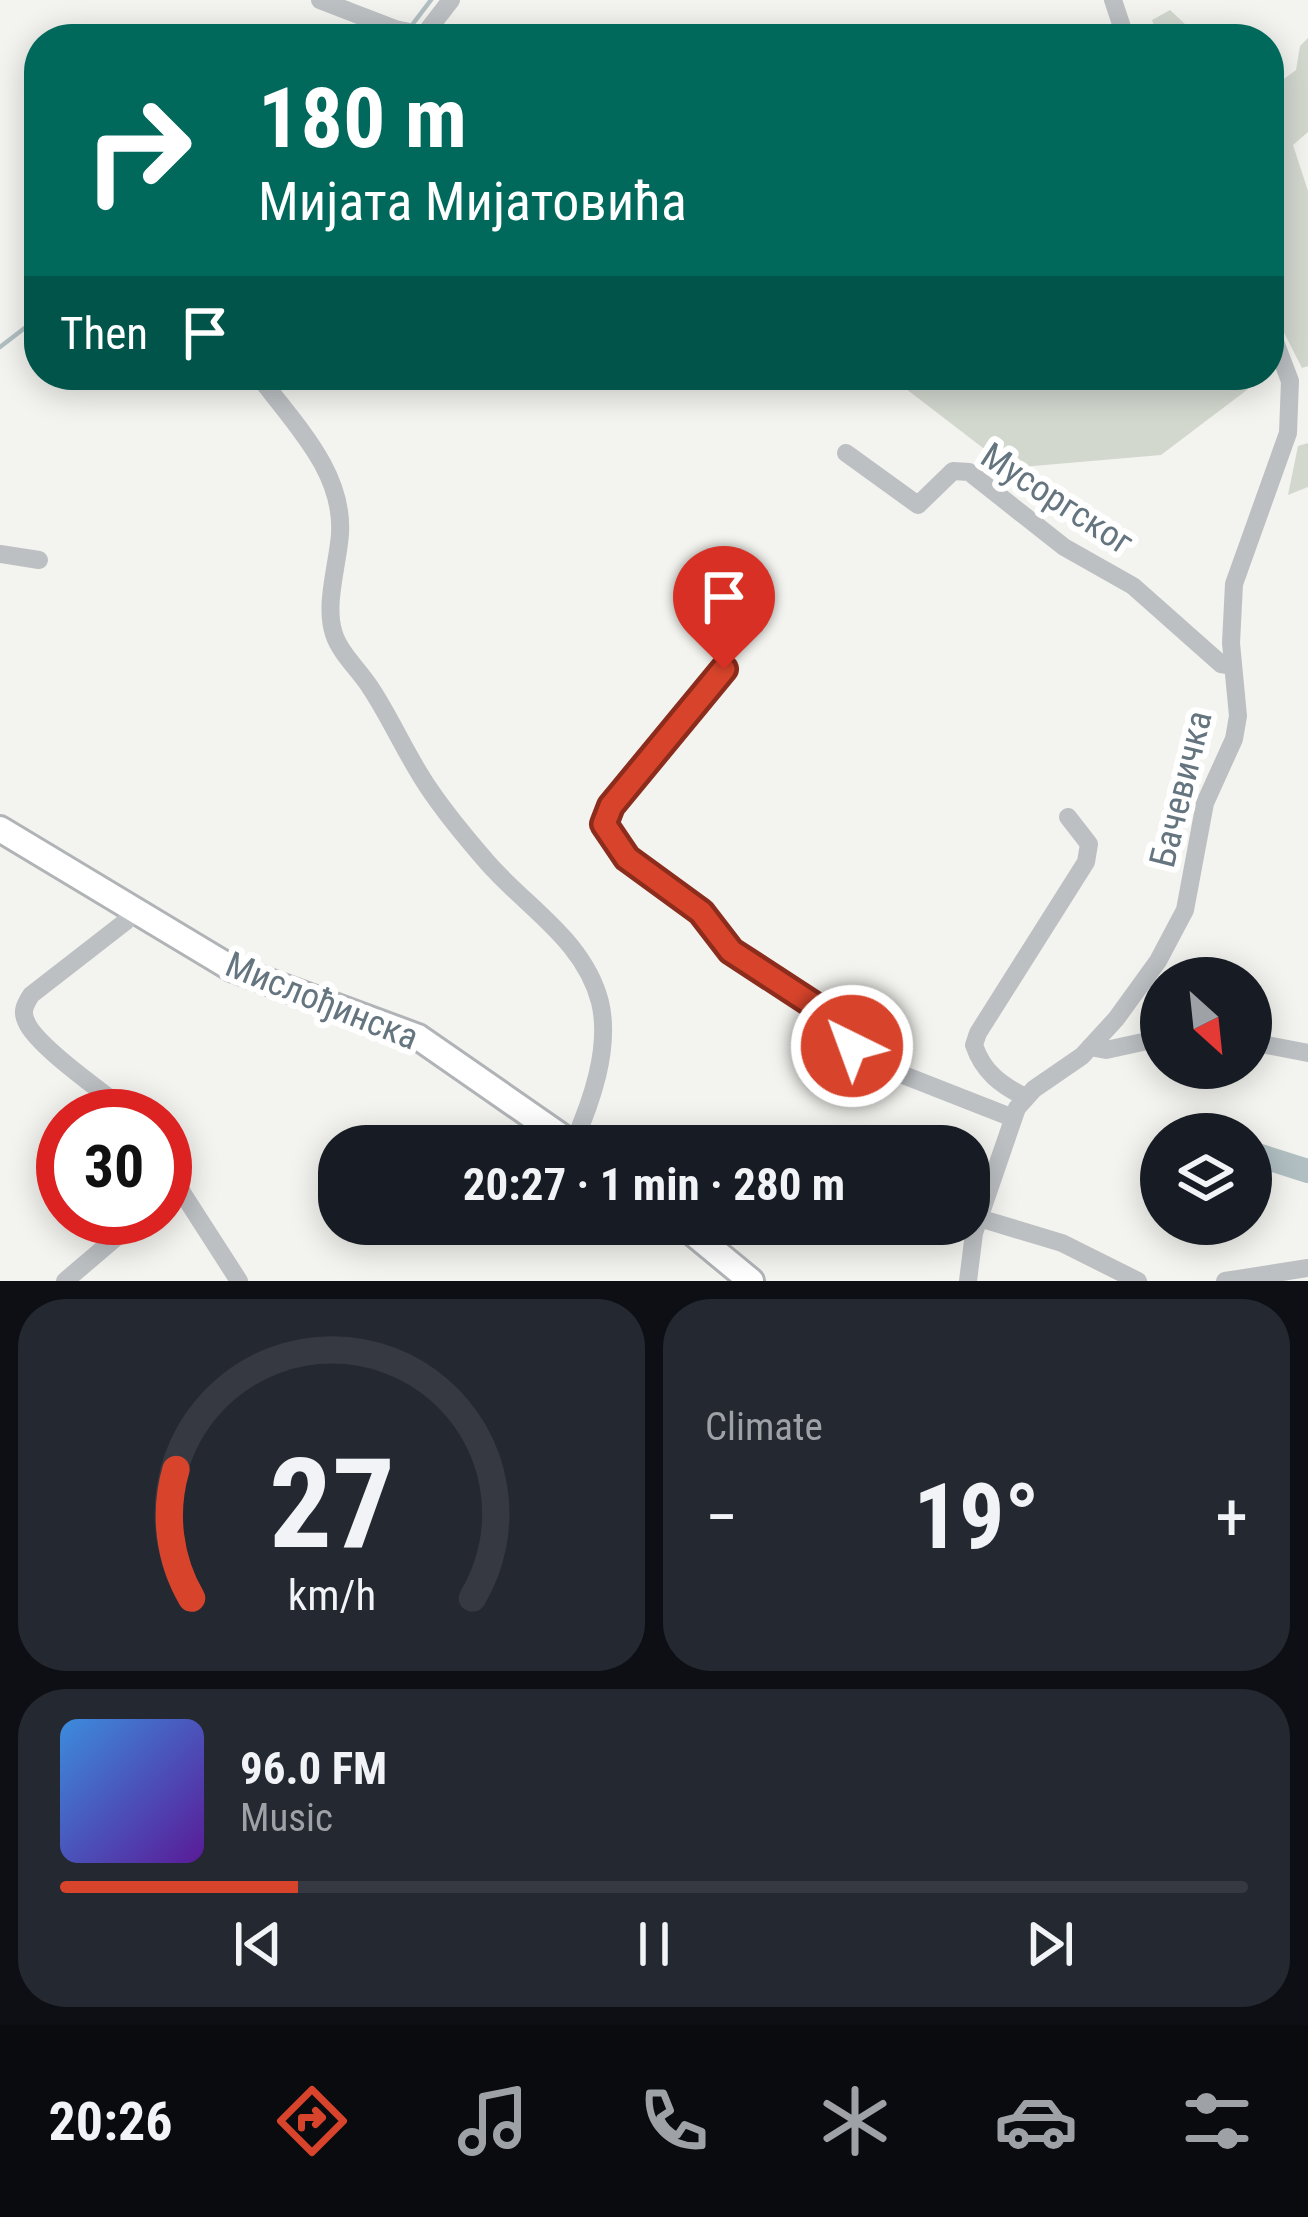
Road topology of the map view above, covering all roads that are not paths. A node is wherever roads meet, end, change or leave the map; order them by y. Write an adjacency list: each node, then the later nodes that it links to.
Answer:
1 (320, 0): 2 (street)
2 (371, 24)
3 (1284, 365): 8 (street, Бачевичка)
4 (269, 390): 21 (street)
5 (846, 453): 8 (street, Мусоргског)
6 (0, 554): 7 (street)
7 (39, 560)
8 (1233, 666): 15 (street, Бачевичка)
9 (724, 669): 19 (street)
10 (1068, 817): 18 (street)
11 (0, 830): 12 (main road, Мислођинска)
12 (134, 910): 17 (street); 20 (main road, Мислођинска)
13 (1140, 1043): 15 (street)
14 (1272, 1046): 16 (street)
15 (1090, 1047): 18 (street, Бачевичка)
16 (1308, 1053)
17 (100, 1089)
18 (1025, 1097): 19 (street, Бачевичка)
19 (1013, 1118): 22 (street, Бачевичка)
20 (545, 1125)
21 (580, 1125)
22 (990, 1186)
23 (192, 1218): 30 (street)
24 (990, 1221): 33 (street)
25 (110, 1245): 29 (street)
26 (707, 1245): 31 (main road)
27 (972, 1245): 32 (street, Бачевичка)
28 (1308, 1268): 34 (street)
29 (65, 1281)
30 (238, 1281)
31 (751, 1281)
32 (968, 1281)
33 (1138, 1281)
34 (1226, 1281)

